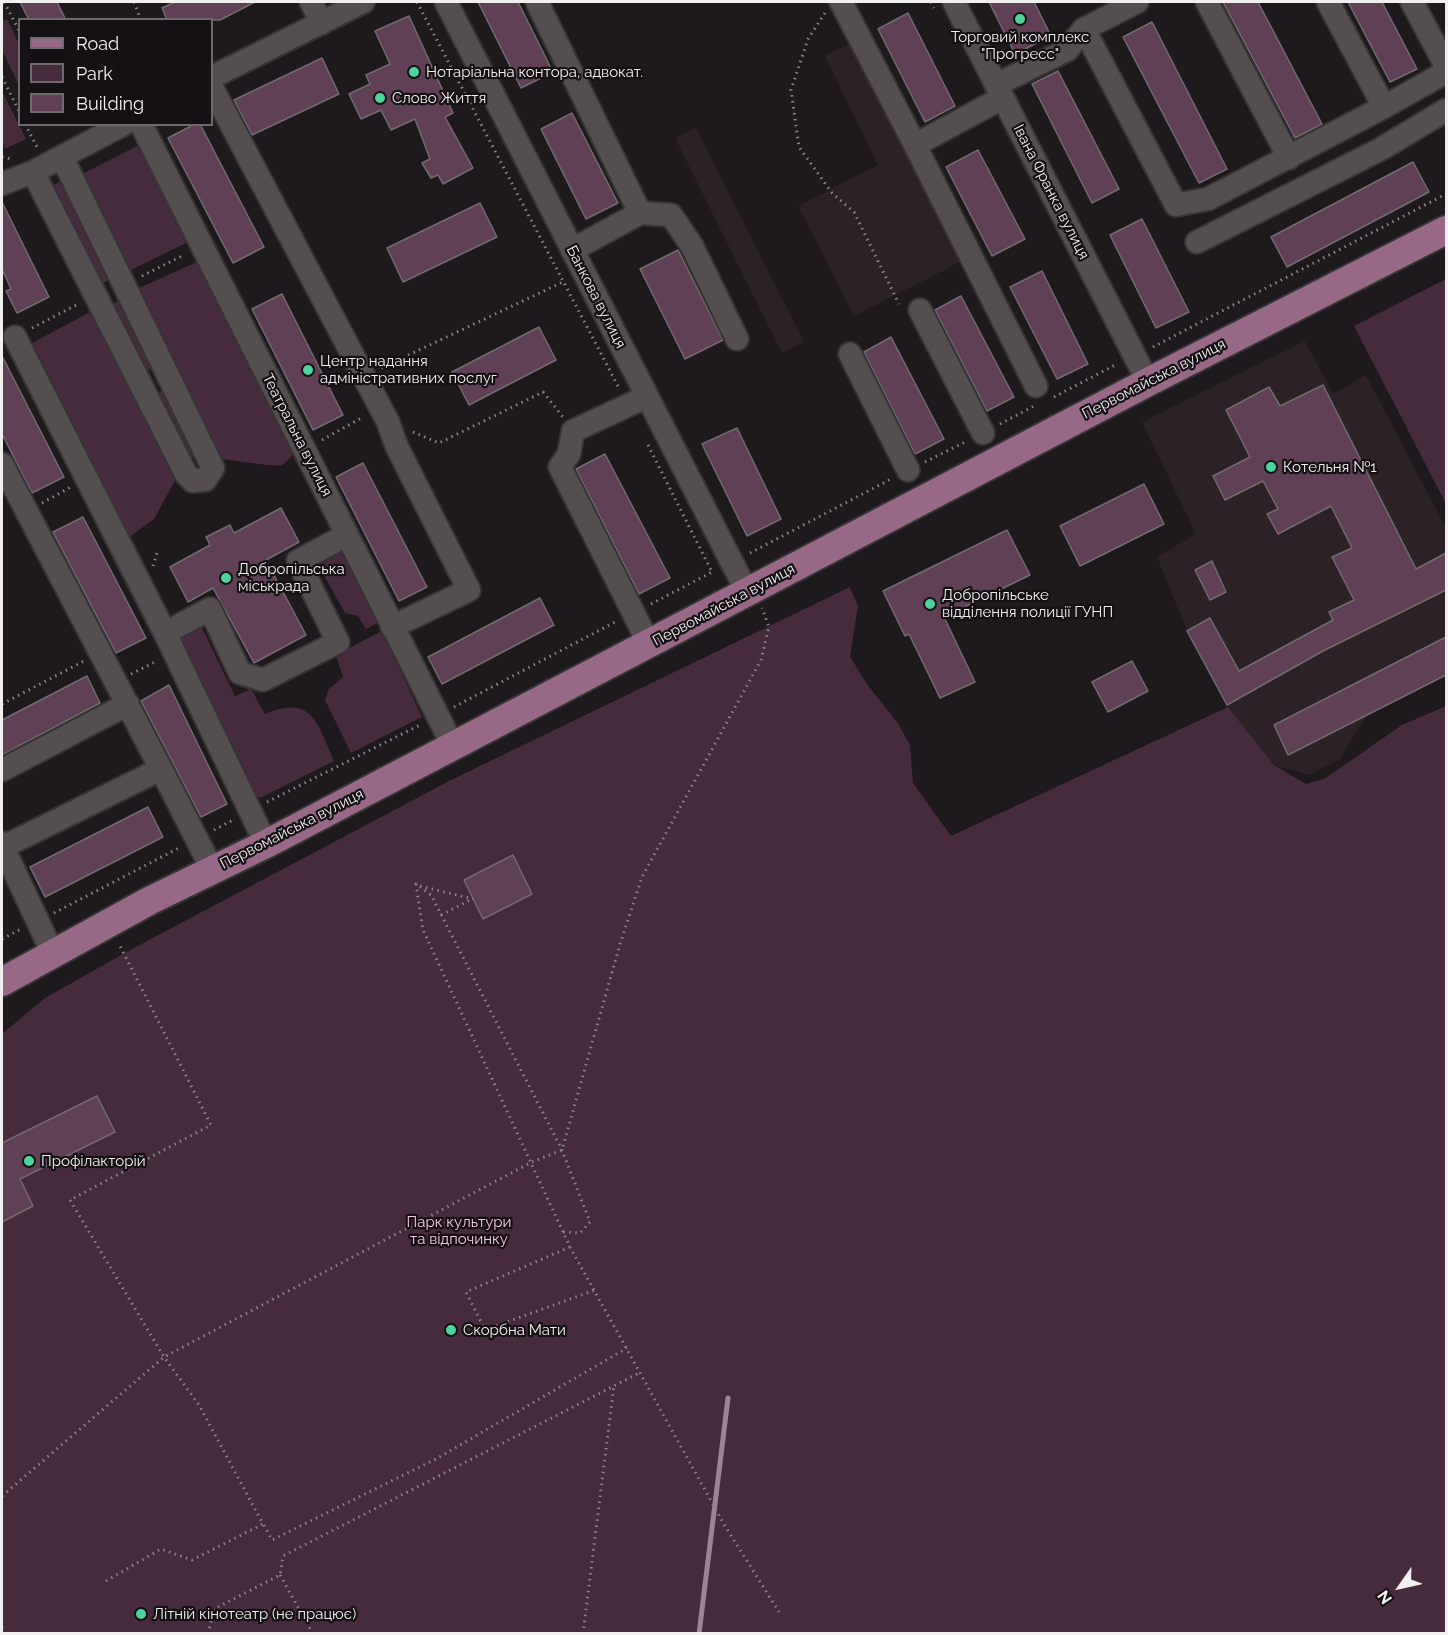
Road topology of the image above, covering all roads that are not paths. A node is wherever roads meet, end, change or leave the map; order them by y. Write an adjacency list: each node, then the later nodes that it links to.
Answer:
1 (311, 2): 11 (street)
2 (363, 2): 11 (street)
3 (446, 2): 31 (street, Банкова вулиця)
4 (537, 2): 27 (street)
5 (954, 2): 17 (street, Івана Франка вулиця)
6 (1137, 2): 12 (street)
7 (1207, 2): 23 (street)
8 (1328, 2): 18 (street)
9 (1412, 2): 13 (street)
10 (834, 5): 22 (street)
11 (322, 23): 15 (street)
12 (1084, 28): 17 (street); 26 (street)
13 (1446, 66)
14 (1446, 72): 18 (street)
15 (213, 77)
16 (213, 90): 44 (street)
17 (999, 92): 22 (street); 36 (street, Івана Франка вулиця)
18 (1384, 107): 23 (street)
19 (1446, 110): 28 (street)
20 (120, 126): 24 (street)
21 (142, 126): 42 (street, Театральна вулиця)
22 (915, 145): 37 (street)
23 (1289, 158): 26 (street)
24 (47, 165): 24 (street); 25 (street)
25 (2, 184)
26 (1208, 199): 28 (street)
27 (640, 213): 31 (street); 34 (street)
28 (1227, 226): 30 (street)
29 (1446, 230): 36 (main road, Первомайська вулиця)
30 (1197, 242)
31 (572, 250): 38 (street, Банкова вулиця)
32 (910, 307): 39 (street)
33 (15, 337): 45 (street)
34 (737, 339)
35 (850, 354): 41 (street)
36 (1148, 382): 43 (main road, Первомайська вулиця)
37 (1036, 386)
38 (637, 401): 43 (street, Банкова вулиця); 46 (street)
39 (983, 433)
40 (2, 464): 47 (street)
41 (909, 470)
42 (347, 535): 44 (street, Театральна вулиця); 45 (street)
43 (750, 591): 46 (main road, Первомайська вулиця)
44 (392, 627): 48 (street, Театральна вулиця)
45 (169, 643): 51 (street)
46 (649, 644): 48 (main road, Первомайська вулиця)
47 (128, 704): 49 (street); 50 (street)
48 (453, 746): 51 (main road, Первомайська вулиця)
49 (161, 769): 52 (street); 53 (street)
50 (2, 770)
51 (266, 844): 53 (main road, Первомайська вулиця)
52 (2, 845): 54 (street)
53 (212, 869): 54 (main road, Первомайська вулиця)
54 (53, 954): 55 (main road, Первомайська вулиця)
55 (2, 982)

